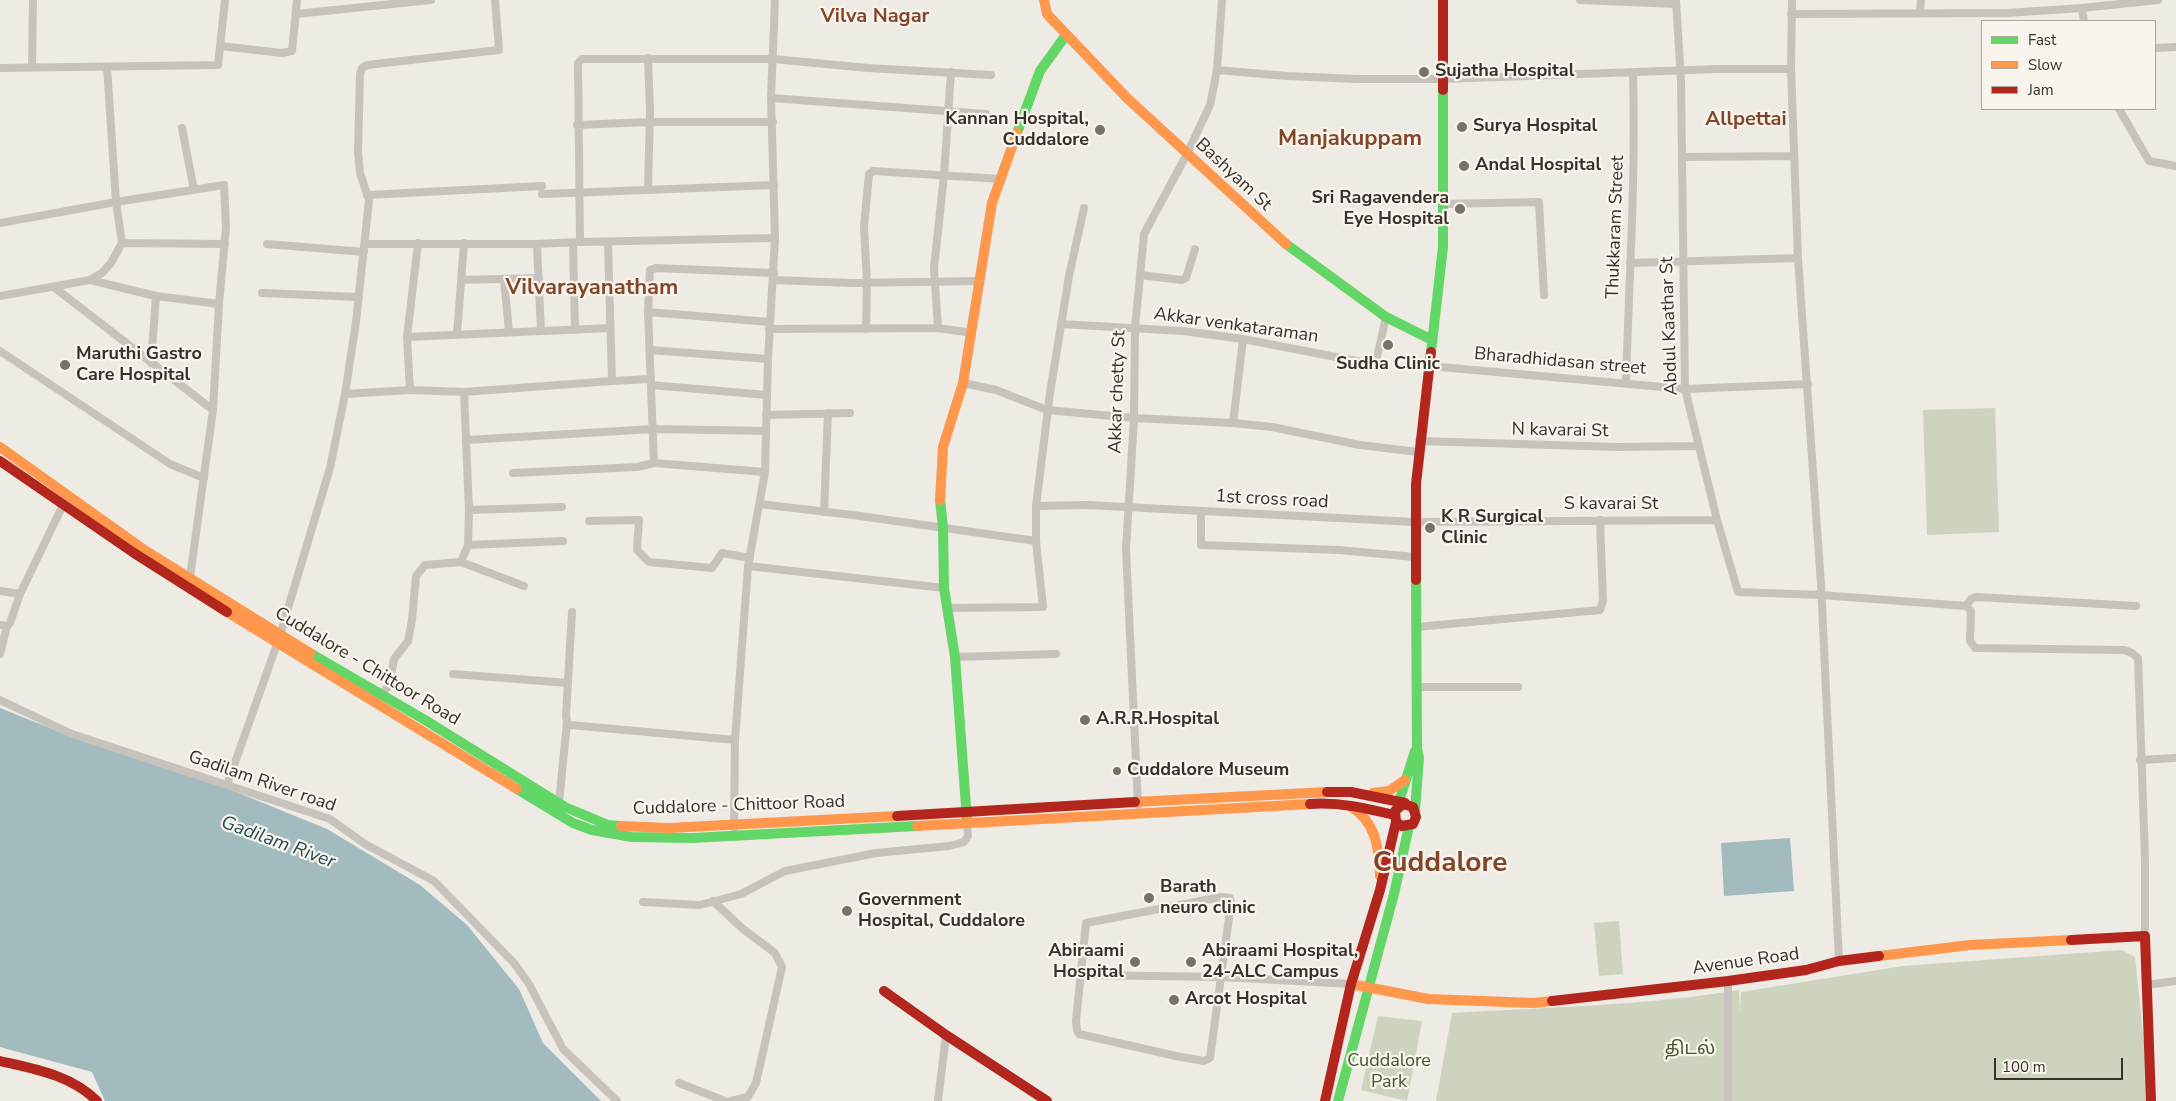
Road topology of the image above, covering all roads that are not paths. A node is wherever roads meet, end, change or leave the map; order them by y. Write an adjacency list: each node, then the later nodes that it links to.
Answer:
1 (33, 0): 28 (street)
2 (225, 0): 21 (street)
3 (297, 0): 17 (street)
4 (431, 0): 17 (street)
5 (495, 0): 54 (street)
6 (776, 0): 25 (street)
7 (1044, 0): 20 (main road, Bashyam St)
8 (1222, 0): 30 (street, Akkar chetty St)
9 (1443, 0): 35 (main road)
10 (1580, 0): 14 (street)
11 (1792, 0): 18 (street)
12 (1921, 0): 16 (street)
13 (2158, 0): 15 (street)
14 (1676, 2): 31 (street, Abdul Kaathar St)
15 (2082, 8): 16 (street); 19 (street)
16 (1920, 13): 18 (street)
17 (296, 14): 21 (street)
18 (1791, 14): 29 (street)
19 (2084, 20)
20 (1066, 35): 44 (main road, Bashyam St); 49 (main road)
21 (220, 46): 26 (street)
22 (2176, 47): 23 (street)
23 (2156, 48)
24 (648, 58): 25 (street); 40 (street); 42 (street)
25 (773, 59): 32 (street); 36 (street)
26 (107, 67): 28 (street); 55 (street)
27 (0, 68): 28 (street)
28 (32, 68)
29 (1791, 69): 31 (street); 45 (street)
30 (1217, 70): 35 (street); 44 (street, Akkar chetty St)
31 (1681, 70): 33 (street); 46 (street, Abdul Kaathar St)
32 (951, 72): 34 (street); 38 (street)
33 (1633, 73): 35 (street); 72 (street, Thukkaram Street)
34 (990, 75)
35 (1444, 79): 56 (main road)
36 (771, 98): 38 (street); 41 (street)
37 (2120, 110): 47 (street)
38 (948, 111): 39 (street); 48 (street)
39 (986, 114)
40 (649, 122): 41 (street); 42 (street); 51 (street)
41 (773, 122): 50 (street)
42 (578, 125): 53 (street)
43 (182, 128): 52 (street)
44 (1187, 154): 73 (street, Akkar chetty St); 90 (main road, Bashyam St)
45 (1794, 156): 46 (street); 70 (street)
46 (1682, 157): 71 (street, Abdul Kaathar St)
47 (2176, 166)
48 (944, 176): 49 (street); 79 (street); 81 (street)
49 (1000, 178): 80 (main road)
50 (774, 186): 51 (street); 59 (street)
51 (648, 189): 53 (street)
52 (194, 190): 55 (street); 65 (street)
53 (579, 191): 54 (street); 60 (street)
54 (367, 195): 68 (street)
55 (116, 202): 58 (street); 61 (street)
56 (1443, 204): 84 (street); 104 (main road)
57 (1084, 208): 91 (street)
58 (0, 223)
59 (775, 238): 64 (street); 74 (street)
60 (576, 242): 64 (street); 67 (street); 97 (street)
61 (122, 243): 65 (street); 77 (street)
62 (418, 243): 63 (street); 68 (street); 102 (street)
63 (464, 243): 67 (street); 78 (street)
64 (608, 243): 93 (street)
65 (225, 244): 88 (street)
66 (267, 244): 68 (street)
67 (537, 244): 75 (street)
68 (364, 248): 87 (street)
69 (1195, 249): 73 (street)
70 (1798, 258): 71 (street); 114 (street)
71 (1683, 261): 72 (street); 115 (street, Abdul Kaathar St)
72 (1630, 263): 113 (street, Thukkaram Street)
73 (1140, 275): 95 (street, Akkar chetty St)
74 (774, 277): 81 (street); 89 (street); 92 (street)
75 (539, 278): 76 (street); 98 (street)
76 (504, 279): 78 (street); 99 (street)
77 (90, 280): 82 (street); 86 (street)
78 (461, 280): 101 (street)
79 (936, 281): 80 (street); 81 (street); 94 (street)
80 (980, 281): 100 (main road)
81 (867, 282): 96 (street)
82 (55, 288): 85 (street); 108 (street)
83 (262, 293): 87 (street)
84 (1544, 295)
85 (0, 296)
86 (156, 296): 88 (street); 108 (street)
87 (360, 297): 118 (street)
88 (218, 304): 120 (street)
89 (648, 312): 92 (street); 106 (street)
90 (1386, 317): 103 (street, Akkar venkataraman); 104 (main road, Bashyam St)
91 (1061, 324): 95 (street, Akkar venkataraman); 121 (street)
92 (769, 325): 96 (street); 107 (street)
93 (610, 328): 97 (street); 110 (street)
94 (938, 328): 96 (street); 100 (street)
95 (1135, 328): 103 (street, Akkar venkataraman); 125 (street, Akkar chetty St)
96 (866, 329)
97 (575, 330): 98 (street)
98 (541, 331): 99 (street)
99 (509, 332): 101 (street)
100 (972, 333): 112 (main road)
101 (457, 334): 102 (street)
102 (407, 338): 116 (street)
103 (1244, 339): 126 (street)
104 (1432, 340): 109 (main road)
105 (0, 350): 137 (street)
106 (650, 350): 107 (street); 111 (street)
107 (768, 359): 119 (street)
108 (151, 363): 120 (street)
109 (1429, 366): 113 (street, Bharadhidasan street); 132 (main road)
110 (612, 381): 111 (street); 117 (street)
111 (651, 382): 119 (street); 127 (street)
112 (963, 383): 121 (street, N kavarai St); 150 (main road)
113 (1626, 383): 115 (street, Bharadhidasan street)
114 (1808, 384): 115 (street, Bharadhidasan street); 162 (street)
115 (1684, 389): 130 (street, Abdul Kaathar St)
116 (410, 390): 117 (street); 118 (street)
117 (464, 392): 129 (street)
118 (345, 394): 169 (street)
119 (767, 395): 124 (street)
120 (213, 410): 137 (street)
121 (1047, 410): 125 (street, N kavarai St); 140 (street)
122 (850, 413): 123 (street)
123 (828, 414): 124 (street); 145 (street)
124 (766, 415): 128 (street)
125 (1134, 418): 126 (street, N kavarai St); 142 (street, Akkar chetty St)
126 (1233, 423): 132 (street, N kavarai St)
127 (654, 429): 128 (street); 129 (street); 134 (street)
128 (766, 431): 135 (street)
129 (467, 440): 143 (street)
130 (1699, 446): 132 (street, N kavarai St); 147 (street, Abdul Kaathar St)
131 (0, 447): 157 (main road, Cuddalore - Chittoor Road)
132 (1419, 447): 149 (main road)
133 (0, 461): 139 (main road, Cuddalore - Chittoor Road)
134 (654, 463): 135 (street); 136 (street)
135 (765, 472): 138 (street)
136 (513, 473)
137 (204, 478): 157 (street)
138 (760, 504): 145 (street); 156 (street)
139 (63, 505): 161 (street); 169 (main road, Cuddalore - Chittoor Road)
140 (1036, 506): 142 (street, 1st cross road); 152 (street)
141 (562, 507): 143 (street)
142 (1128, 507): 144 (street, 1st cross road); 188 (street, Akkar chetty St)
143 (469, 510): 153 (street)
144 (1201, 511): 149 (street, 1st cross road); 154 (street)
145 (824, 512): 150 (street)
146 (1600, 520): 147 (street, S kavarai St); 149 (street, S kavarai St); 168 (street)
147 (1717, 520): 162 (street, Abdul Kaathar St)
148 (589, 521): 156 (street)
149 (1415, 522): 154 (main road)
150 (943, 527): 152 (street); 159 (main road)
151 (563, 541): 153 (street)
152 (1036, 541): 165 (street)
153 (468, 545): 155 (street)
154 (1415, 557): 168 (main road)
155 (461, 562): 158 (street); 178 (street)
156 (749, 562): 159 (street); 181 (street)
157 (190, 577): 169 (main road, Cuddalore - Chittoor Road)
158 (524, 586)
159 (944, 588): 165 (main road)
160 (0, 591): 161 (street)
161 (20, 594): 167 (street)
162 (1821, 595): 163 (street); 201 (street)
163 (1966, 606): 164 (street); 184 (street)
164 (2136, 606)
165 (948, 608): 173 (main road)
166 (572, 612): 175 (street)
167 (3, 626): 171 (street)
168 (1416, 627): 176 (main road)
169 (279, 640): 170 (main road, Cuddalore - Chittoor Road); 186 (street)
170 (290, 646): 178 (main road, Cuddalore - Chittoor Road); 190 (main road, Cuddalore - Chittoor Road)
171 (0, 654)
172 (1056, 654): 173 (street)
173 (955, 657): 193 (main road)
174 (453, 674): 175 (street)
175 (568, 682): 180 (street)
176 (1417, 687): 177 (street); 182 (main road)
177 (1518, 687)
178 (380, 695): 190 (main road, Cuddalore - Chittoor Road)
179 (0, 700): 186 (street, Gadilam River road)
180 (567, 722): 181 (street); 190 (street)
181 (735, 740): 194 (street)
182 (1417, 748): 185 (main road); 191 (main road)
183 (2176, 758): 184 (street)
184 (2140, 760): 200 (street)
185 (1405, 780): 187 (main road); 191 (main road)
186 (227, 785): 214 (street, Gadilam River road)
187 (1351, 792): 188 (main road, Cuddalore - Chittoor Road); 191 (main road, Cuddalore - Chittoor Road)
188 (1138, 802): 192 (street, Akkar chetty St); 193 (main road, Cuddalore - Chittoor Road)
189 (1345, 804): 191 (main road, Cuddalore - Chittoor Road); 192 (main road, Cuddalore - Chittoor Road); 197 (main road)
190 (557, 808): 194 (main road, Cuddalore - Chittoor Road); 196 (main road, Cuddalore - Chittoor Road)
191 (1401, 810): 195 (main road); 195 (main road); 197 (main road)
192 (1139, 813): 193 (main road, Cuddalore - Chittoor Road)
193 (967, 817): 194 (main road, Cuddalore - Chittoor Road); 196 (main road, Cuddalore - Chittoor Road); 198 (street)
194 (734, 824): 196 (street)
195 (1409, 826): 208 (main road)
196 (733, 836)
197 (1380, 890): 206 (main road)
198 (713, 901): 199 (street); 216 (street)
199 (643, 902)
200 (2145, 936): 201 (main road, Avenue Road); 207 (main road)
201 (1839, 961): 205 (main road, Avenue Road)
202 (1080, 975): 203 (street); 203 (street); 203 (street)
203 (1222, 978): 206 (street)
204 (2176, 981): 207 (street)
205 (1728, 982): 208 (main road, Avenue Road); 221 (street)
206 (1351, 984): 208 (main road, Avenue Road); 219 (main road)
207 (2147, 985): 222 (main road)
208 (1367, 988): 220 (main road)
209 (884, 991): 210 (main road)
210 (946, 1036): 217 (street); 218 (main road)
211 (0, 1061): 213 (main road)
212 (679, 1083): 215 (street)
213 (98, 1101)
214 (617, 1101)
215 (725, 1101)
216 (731, 1101)
217 (938, 1101)
218 (1047, 1101)
219 (1325, 1101)
220 (1338, 1101)
221 (1728, 1101)
222 (2151, 1101)

